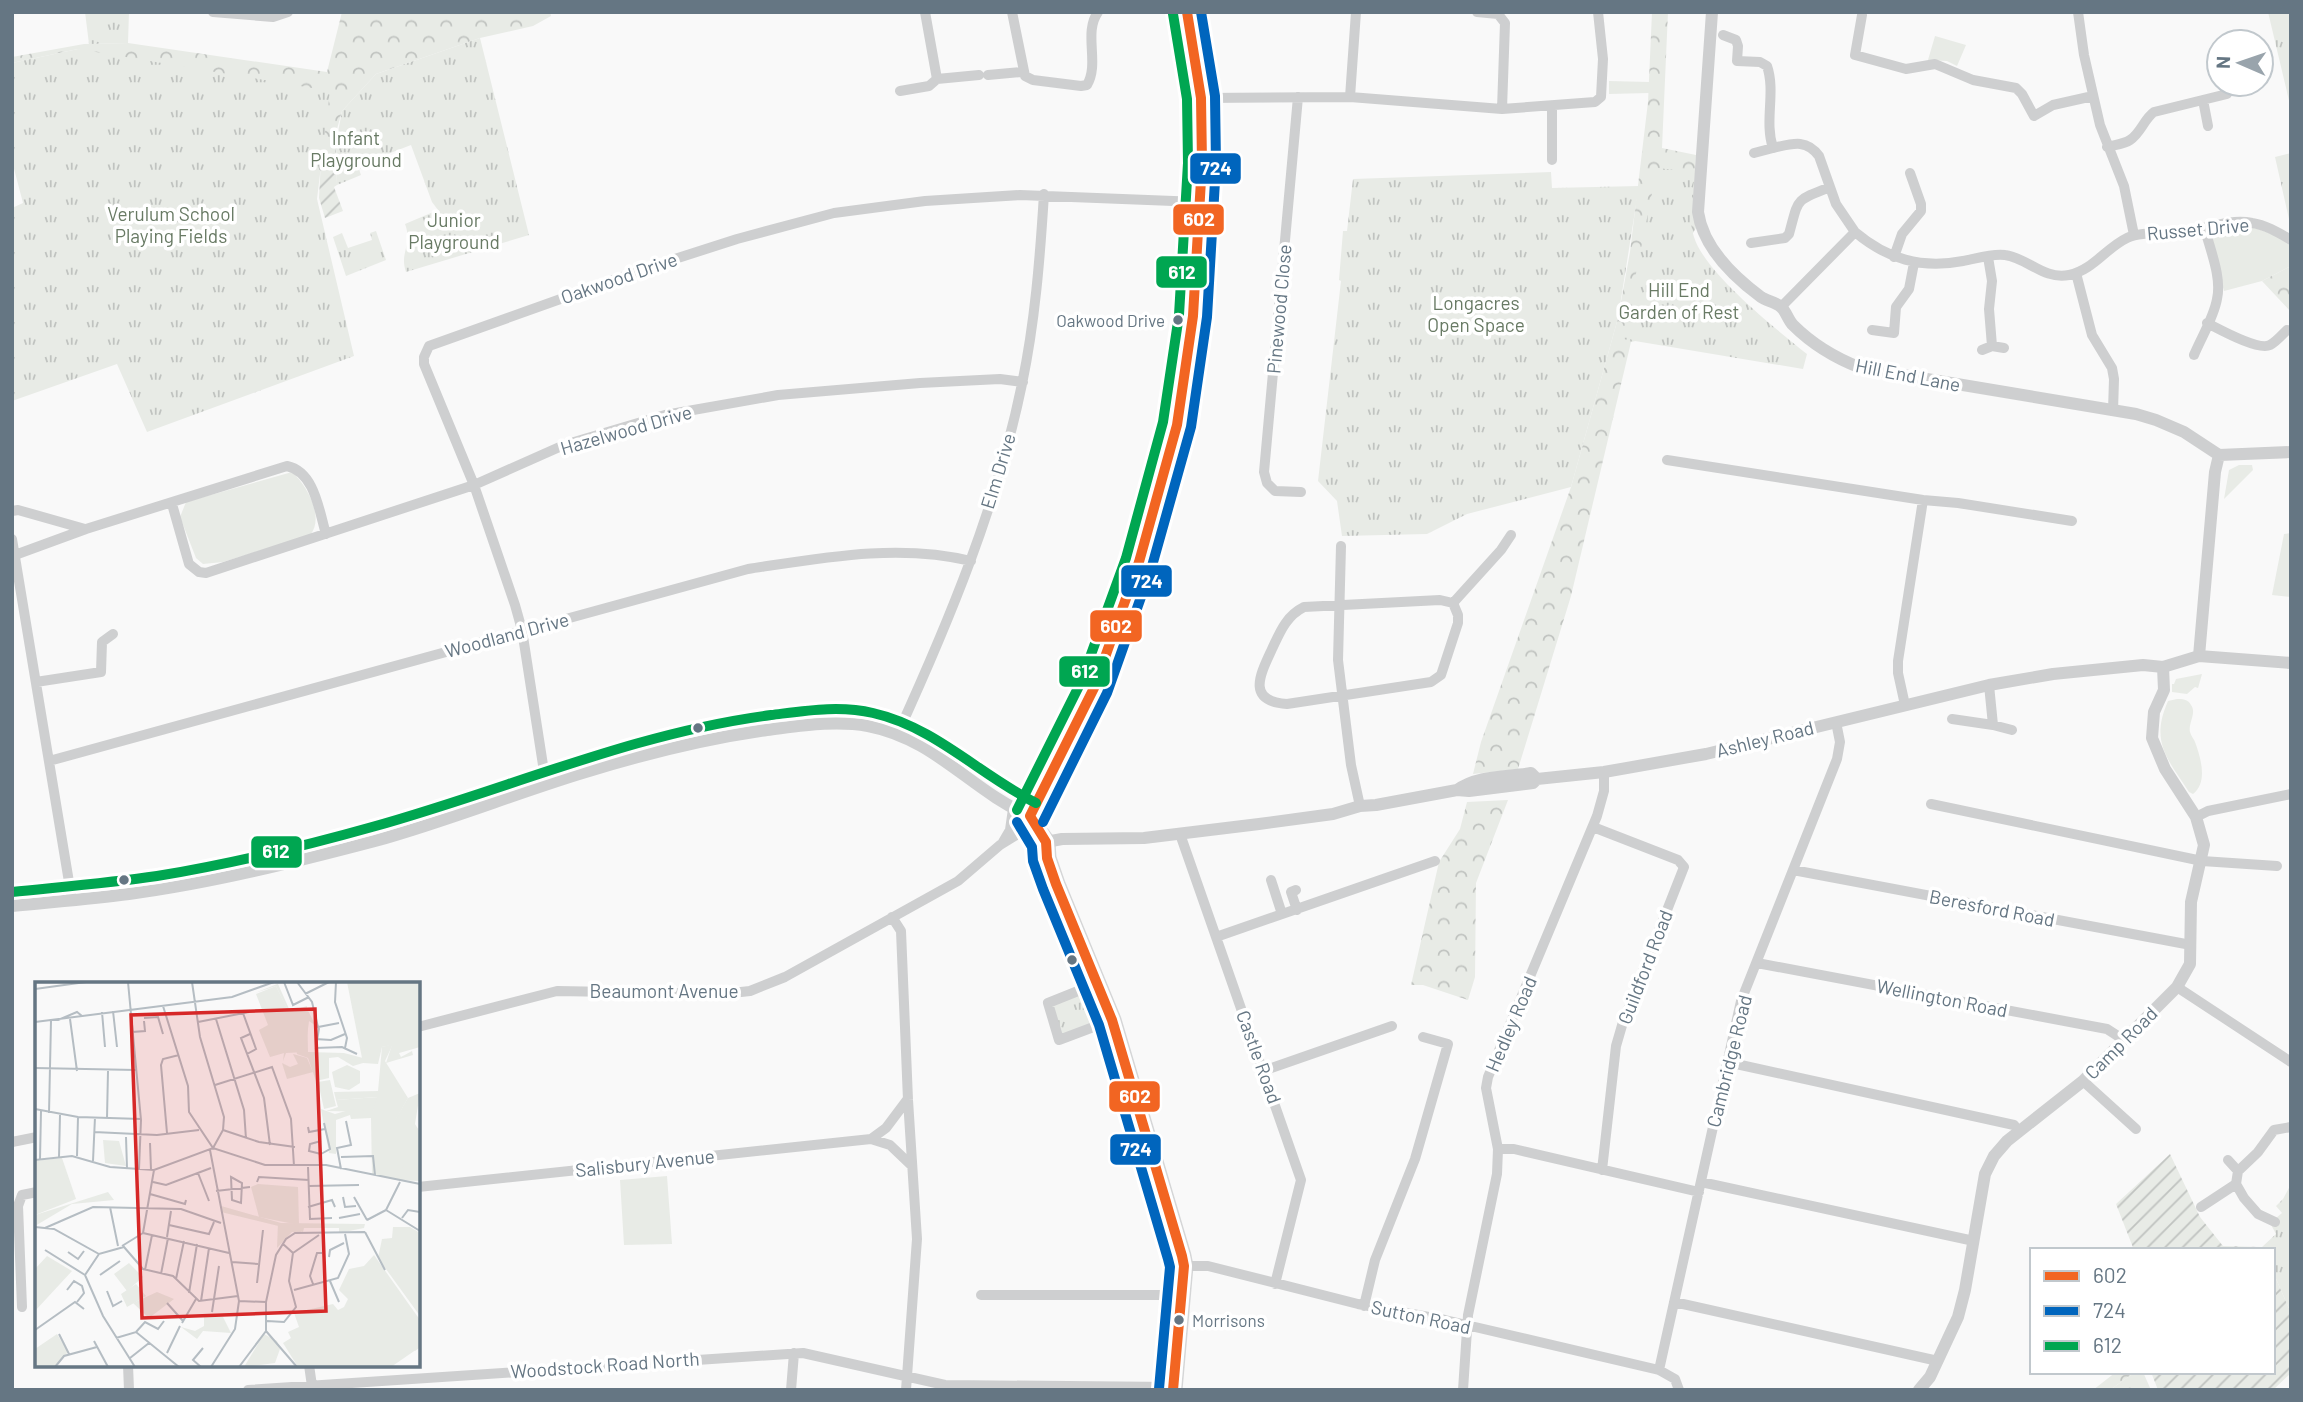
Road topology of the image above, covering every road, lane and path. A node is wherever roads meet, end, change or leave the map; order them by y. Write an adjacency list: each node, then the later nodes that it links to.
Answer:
1 (214, 12): 12 (street)
2 (288, 12): 12 (street)
3 (925, 12): 16 (street)
4 (1013, 12): 15 (street)
5 (1098, 12): 15 (street)
6 (1186, 12): 21 (main road)
7 (1356, 12): 20 (street)
8 (1477, 12): 25 (street)
9 (1598, 12): 24 (street)
10 (1712, 12): 44 (street, Hill End Lane)
11 (2078, 12): 18 (street)
12 (232, 13)
13 (1862, 15): 18 (street)
14 (1723, 35): 28 (street)
15 (1023, 72): 16 (street)
16 (937, 79): 17 (street)
17 (900, 91)
18 (2093, 96): 27 (street)
19 (1298, 97): 20 (street); 21 (street); 56 (street, Pinewood Close)
20 (1350, 97): 25 (street)
21 (1201, 98): 34 (main road)
22 (2211, 98): 23 (street)
23 (2203, 100): 26 (street); 27 (street)
24 (1552, 106): 25 (street); 30 (street)
25 (1502, 109)
26 (2208, 125)
27 (2107, 147): 37 (street)
28 (1773, 148): 29 (street); 32 (street)
29 (1754, 153)
30 (1552, 160)
31 (1910, 173): 40 (street)
32 (1830, 187): 36 (street); 39 (street)
33 (1044, 194): 34 (street, Oakwood Drive); 50 (street, Elm Drive); 55 (street, Oakwood Drive)
34 (1199, 202): 91 (main road)
35 (2204, 229): 37 (street, Russet Drive); 38 (street, Russet Drive); 45 (street)
36 (1855, 232): 40 (street); 44 (street)
37 (2134, 235): 43 (street, Russet Drive)
38 (2291, 240)
39 (1751, 243)
40 (1894, 257): 42 (street)
41 (1988, 257): 42 (street); 43 (street); 48 (street)
42 (1914, 263): 46 (street)
43 (2076, 273): 51 (street)
44 (1781, 307): 51 (street, Hill End Lane)
45 (2207, 323): 47 (street); 49 (street)
46 (1872, 330)
47 (2287, 330)
48 (2004, 348)
49 (2194, 355)
50 (1023, 382): 55 (street, Hazelwood Drive); 67 (street, Elm Drive)
51 (2113, 411): 53 (street, Hill End Lane)
52 (2291, 452): 53 (street)
53 (2219, 455): 72 (street)
54 (1667, 460): 57 (street)
55 (474, 485): 62 (street, Hazelwood Drive); 70 (street)
56 (1301, 492)
57 (1923, 500): 60 (street); 78 (street)
58 (172, 504): 61 (street); 62 (street); 62 (street, Hazelwood Drive)
59 (12, 511): 61 (street)
60 (2072, 521)
61 (86, 529): 66 (street)
62 (326, 534)
63 (1511, 535): 68 (street)
64 (12, 539): 66 (street)
65 (1341, 546): 69 (street)
66 (15, 555): 75 (street)
67 (971, 561): 70 (street, Woodland Drive); 83 (street, Elm Drive)
68 (1453, 603): 69 (street); 77 (street)
69 (1338, 605): 77 (street); 77 (street)
70 (522, 630): 84 (street, Woodland Drive); 86 (street)
71 (113, 635): 75 (street)
72 (2199, 656): 73 (street); 74 (street, Ashley Road)
73 (2291, 663)
74 (2163, 667): 76 (street, Ashley Road); 92 (street, Camp Road)
75 (36, 682): 84 (street)
76 (1989, 685): 78 (street, Ashley Road); 81 (street)
77 (1342, 696): 89 (street)
78 (1905, 705): 80 (street, Ashley Road)
79 (1952, 719): 81 (street)
80 (1836, 722): 85 (street, Ashley Road); 100 (street, Cambridge Road)
81 (1993, 725): 82 (street)
82 (2012, 730)
83 (898, 733): 86 (street); 90 (street)
84 (49, 761): 103 (street)
85 (1604, 772): 89 (street, Ashley Road); 93 (street, Hedley Road)
86 (551, 783): 103 (street)
87 (2291, 794): 92 (street)
88 (1931, 804): 98 (street)
89 (1360, 806): 94 (street, Ashley Road)
90 (1013, 808): 91 (street); 96 (street, Beaumont Avenue)
91 (1030, 816): 95 (main road); 96 (street, Beaumont Avenue)
92 (2196, 817): 98 (street, Camp Road)
93 (1593, 827): 129 (street, Hedley Road); 132 (street, Guildford Road)
94 (1180, 834): 95 (street, Ashley Road); 108 (street, Castle Road)
95 (1046, 842): 111 (main road)
96 (1000, 845): 107 (street, Beaumont Avenue)
97 (1435, 861): 105 (street)
98 (2202, 861): 99 (street); 109 (street, Camp Road)
99 (2277, 866)
100 (1793, 870): 109 (street, Beresford Road); 110 (street, Cambridge Road)
101 (1270, 880): 106 (street)
102 (1296, 890): 105 (street)
103 (72, 900): 104 (street)
104 (12, 906)
105 (1297, 910): 106 (street)
106 (1282, 914): 108 (street)
107 (892, 917): 114 (street, Beaumont Avenue); 122 (street)
108 (1216, 937): 120 (street, Castle Road)
109 (2191, 945): 112 (street, Camp Road)
110 (1756, 963): 117 (street, Wellington Road); 118 (street, Cambridge Road)
111 (1098, 982): 113 (main road); 113 (street)
112 (2177, 987): 117 (street, Camp Road); 119 (street)
113 (1112, 1020): 141 (main road)
114 (420, 1026)
115 (1392, 1026): 120 (street)
116 (1423, 1037): 147 (street)
117 (2124, 1040): 121 (street, Camp Road)
118 (1727, 1062): 125 (street); 136 (street, Cambridge Road)
119 (2291, 1062)
120 (1263, 1070): 143 (street, Castle Road)
121 (2083, 1081): 124 (street); 125 (street, Camp Road)
122 (908, 1100): 127 (street); 131 (street)
123 (2291, 1127): 133 (street)
124 (2136, 1129)
125 (2019, 1132): 140 (street, Camp Road)
126 (35, 1137): 128 (street)
127 (871, 1139): 131 (street); 135 (street, Salisbury Avenue)
128 (12, 1142)
129 (1498, 1149): 132 (street); 149 (street, Hedley Road)
130 (2228, 1160): 133 (street)
131 (912, 1167): 155 (street)
132 (1602, 1170): 136 (street)
133 (2238, 1171): 134 (street)
134 (2236, 1184): 138 (street); 139 (street)
135 (420, 1187)
136 (1700, 1187): 140 (street); 146 (street, Cambridge Road)
137 (35, 1192): 142 (street)
138 (2201, 1207)
139 (2275, 1222)
140 (1974, 1241): 151 (street, Camp Road)
141 (1184, 1266): 143 (street, Sutton Road); 145 (main road)
142 (16, 1276): 148 (street)
143 (1275, 1284): 147 (street, Sutton Road)
144 (981, 1295): 145 (street)
145 (1182, 1296): 158 (main road)
146 (1674, 1302): 151 (street); 154 (street, Cambridge Road)
147 (1364, 1306): 149 (street, Sutton Road)
148 (22, 1307)
149 (1466, 1327): 154 (street, Sutton Road); 164 (street, Hedley Road)
150 (794, 1353): 155 (street, Woodstock Road North); 156 (street, Woodstock Road North); 162 (street)
151 (1938, 1361): 166 (street, Camp Road)
152 (128, 1367): 159 (street)
153 (309, 1367): 157 (street)
154 (1659, 1370): 165 (street)
155 (907, 1377): 158 (street, Woodstock Road North); 163 (street)
156 (418, 1378): 157 (street, Woodstock Road North); 161 (street)
157 (312, 1386): 160 (street, Woodstock Road North)
158 (1173, 1388)
159 (129, 1390)
160 (248, 1390)
161 (418, 1390)
162 (791, 1390)
163 (906, 1390)
164 (1463, 1390)
165 (1679, 1390)
166 (1919, 1390)

